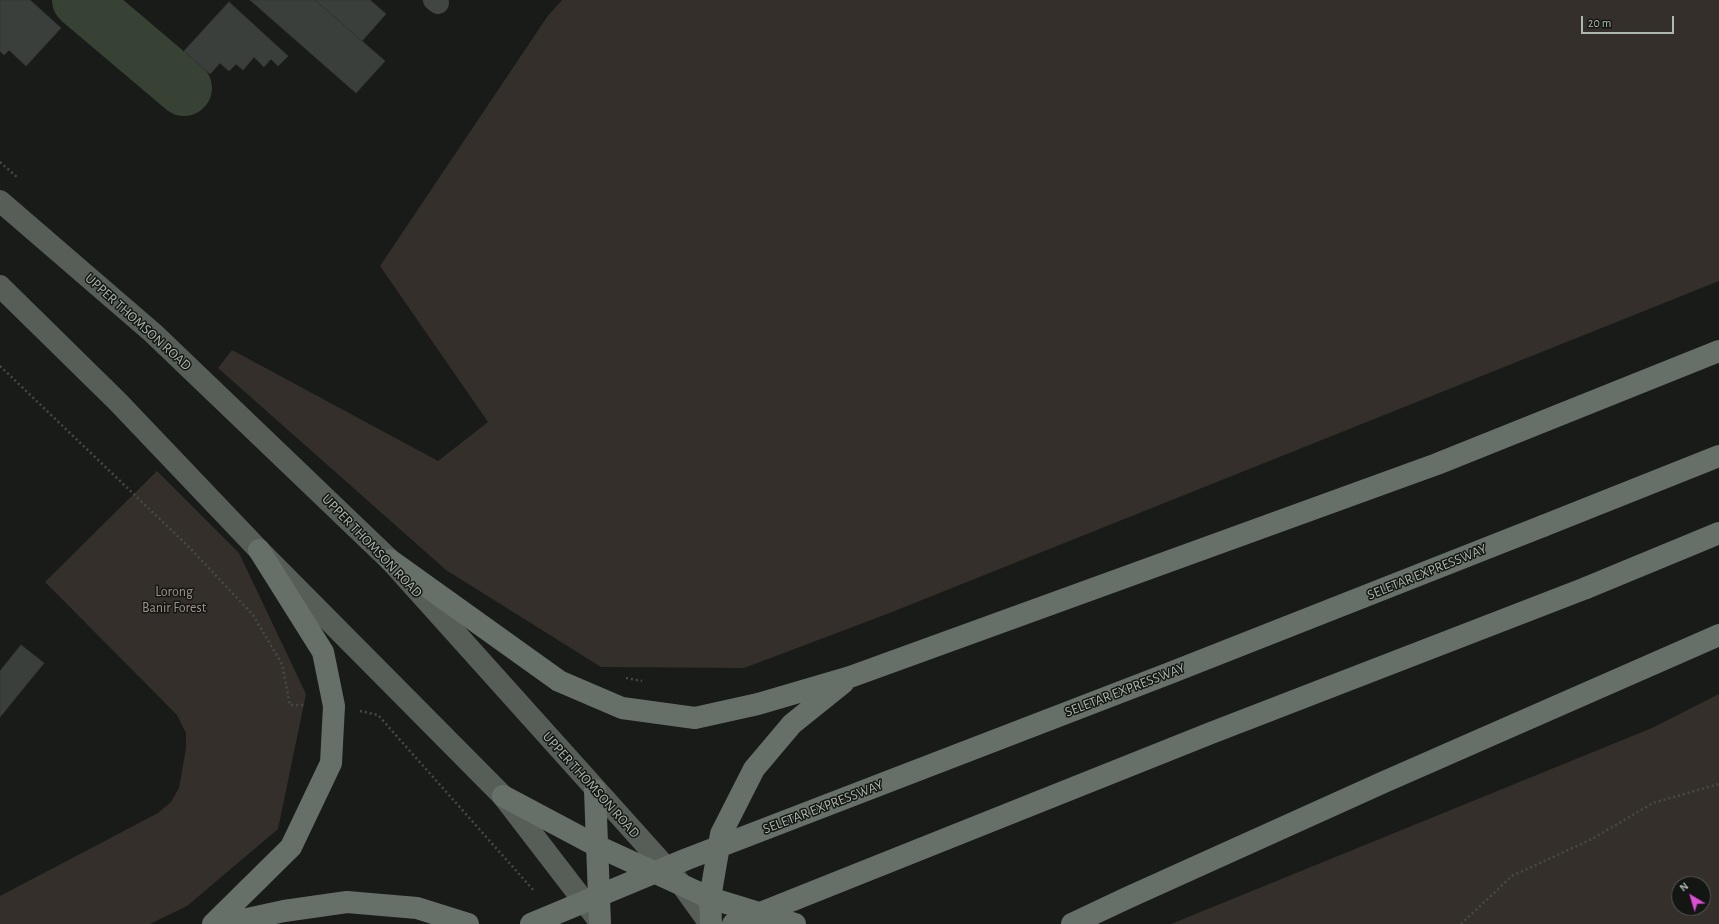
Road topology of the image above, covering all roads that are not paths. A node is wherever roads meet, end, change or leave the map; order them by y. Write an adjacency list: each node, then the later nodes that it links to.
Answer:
1 (0, 201): 7 (main road, UPPER THOMSON ROAD)
2 (0, 286): 6 (main road)
3 (1719, 351): 9 (highway)
4 (1719, 456): 19 (highway, SELETAR EXPRESSWAY, bridge)
5 (1719, 533): 22 (highway, bridge)
6 (259, 550): 11 (main road); 16 (highway)
7 (390, 560): 9 (highway); 10 (main road, UPPER THOMSON ROAD)
8 (1719, 635): 15 (highway)
9 (850, 677): 14 (highway)
10 (595, 790): 12 (highway); 13 (main road, UPPER THOMSON ROAD)
11 (503, 796): 12 (highway); 20 (main road)
12 (597, 846): 13 (highway); 20 (highway)
13 (682, 885): 14 (highway); 21 (main road, UPPER THOMSON ROAD)
14 (710, 898): 21 (highway); 23 (highway)
15 (1127, 898): 24 (highway); 25 (highway)
16 (213, 924)
17 (224, 924): 18 (highway)
18 (468, 924)
19 (531, 924)
20 (601, 924)
21 (710, 924)
22 (733, 924)
23 (795, 924)
24 (1072, 924)
25 (1102, 924)

